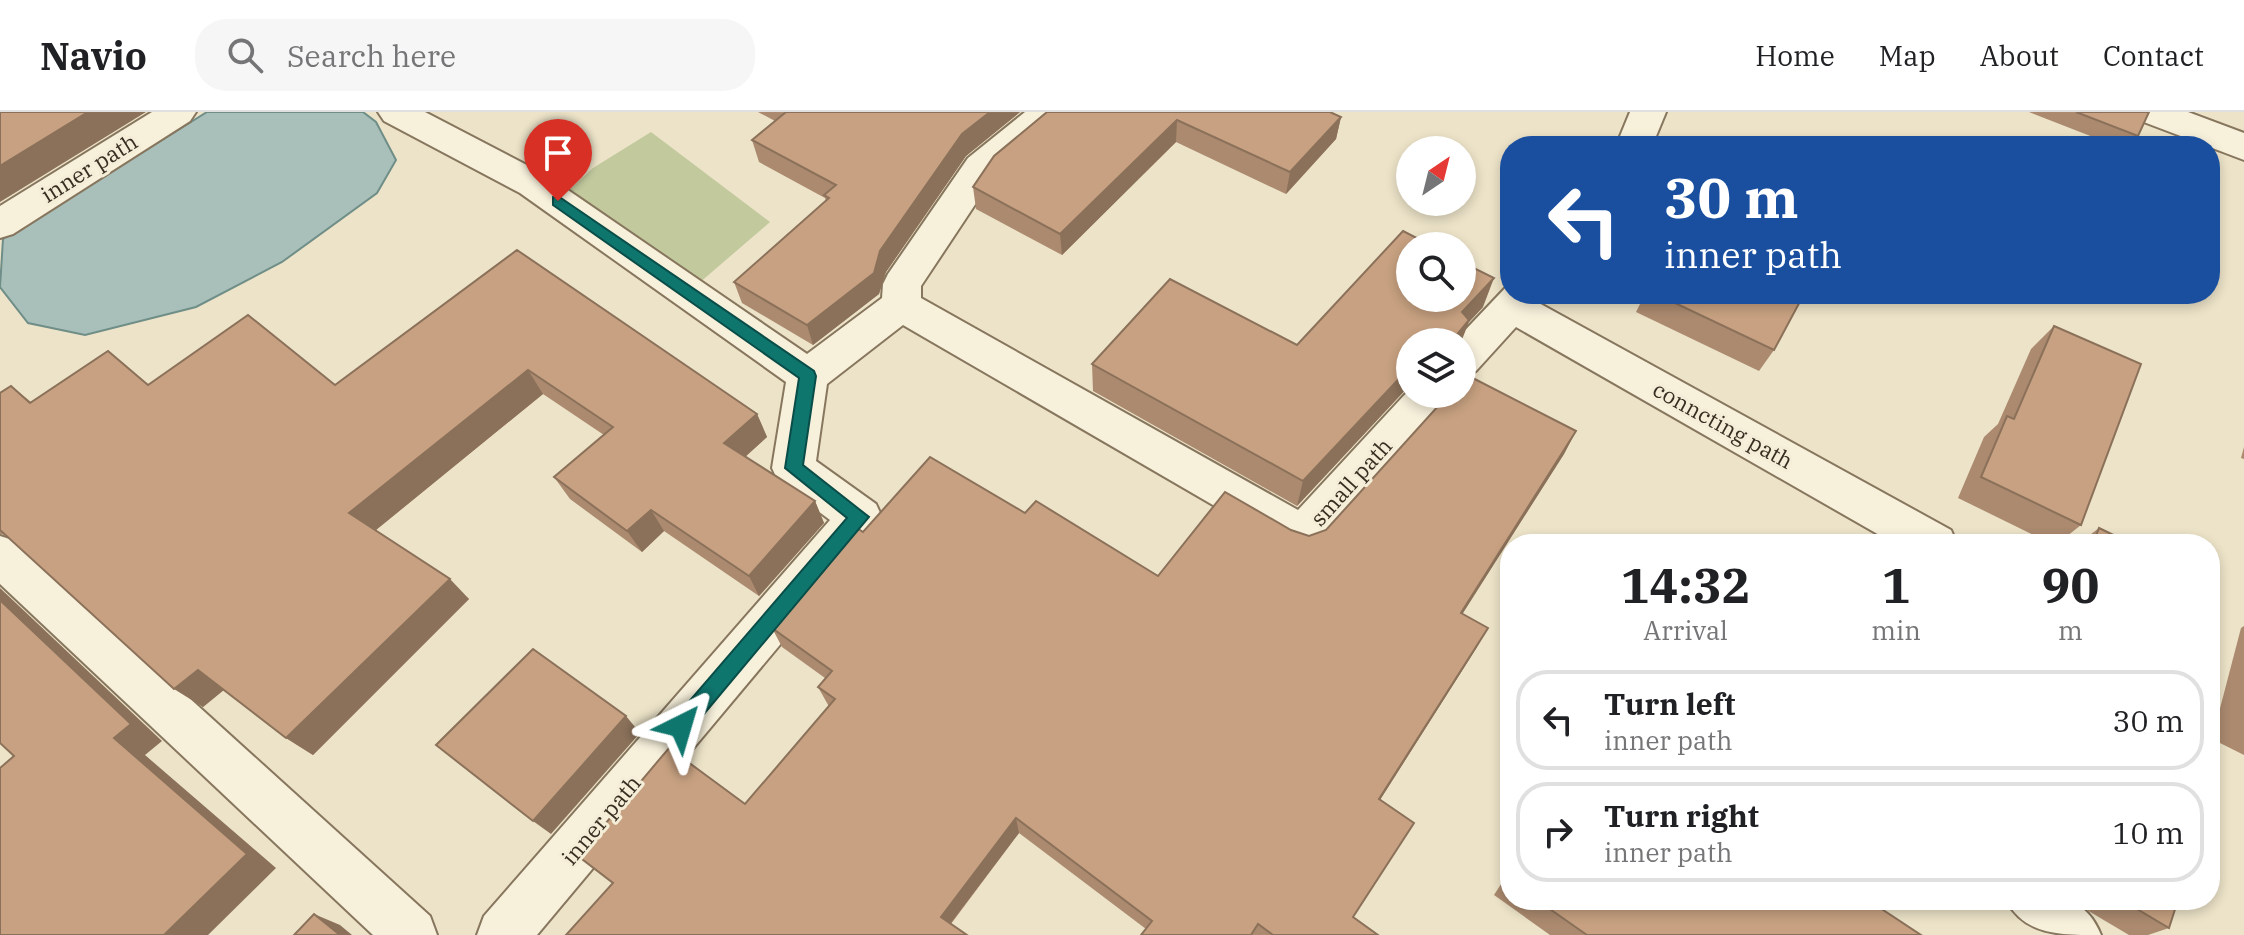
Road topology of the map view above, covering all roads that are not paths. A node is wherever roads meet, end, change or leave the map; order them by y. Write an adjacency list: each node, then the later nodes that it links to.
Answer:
1 (178, 112): 10 (street, inner path)
2 (396, 112): 15 (street)
3 (1048, 112): 13 (street)
4 (1648, 112): 6 (street)
5 (2153, 112): 7 (street)
6 (1638, 136)
7 (2215, 136)
8 (2220, 138): 9 (street)
9 (2244, 147)
10 (0, 224)
11 (1512, 304): 14 (street)
12 (1523, 304): 17 (street, conncting path)
13 (901, 305): 15 (street); 16 (street, small path)
14 (1476, 344)
15 (808, 376): 21 (street, inner path)
16 (1418, 408)
17 (1918, 534)
18 (0, 555): 20 (street)
19 (2044, 910): 22 (street)
20 (411, 935)
21 (503, 935)
22 (2075, 935)

